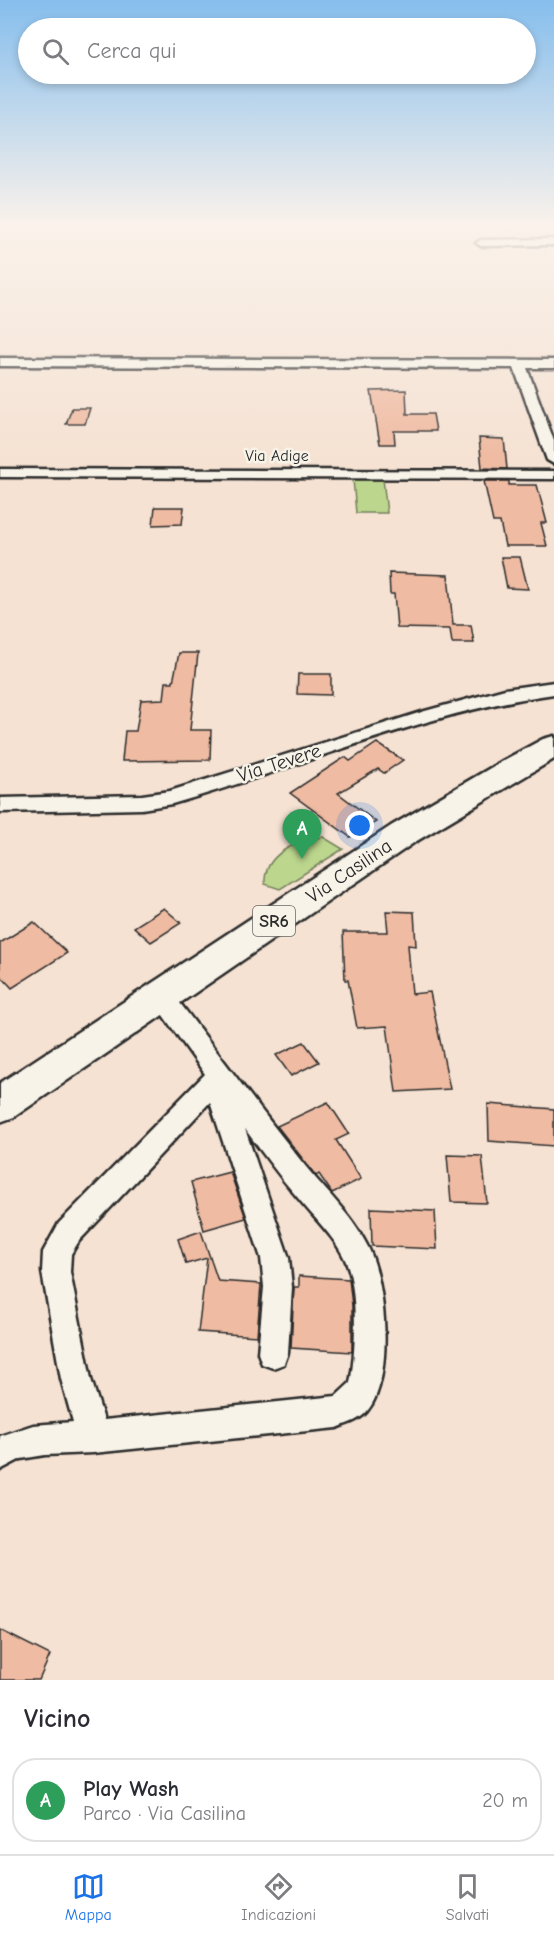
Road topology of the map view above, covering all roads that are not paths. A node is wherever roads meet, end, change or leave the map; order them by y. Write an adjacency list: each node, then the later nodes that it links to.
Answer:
1 (0, 362): 2 (street)
2 (519, 364): 3 (street); 4 (street)
3 (554, 364)
4 (554, 460)
5 (0, 472): 6 (street, Via Adige)
6 (554, 475)
7 (554, 688): 9 (street, Via Tevere)
8 (554, 746): 10 (main road, Via Casilina / SR6)
9 (0, 805)
10 (162, 997): 11 (street); 12 (main road, Via Casilina / SR6)
11 (218, 1078): 13 (street); 14 (street); 14 (street)
12 (0, 1105)
13 (273, 1353)
14 (93, 1437): 15 (street)
15 (0, 1454)

